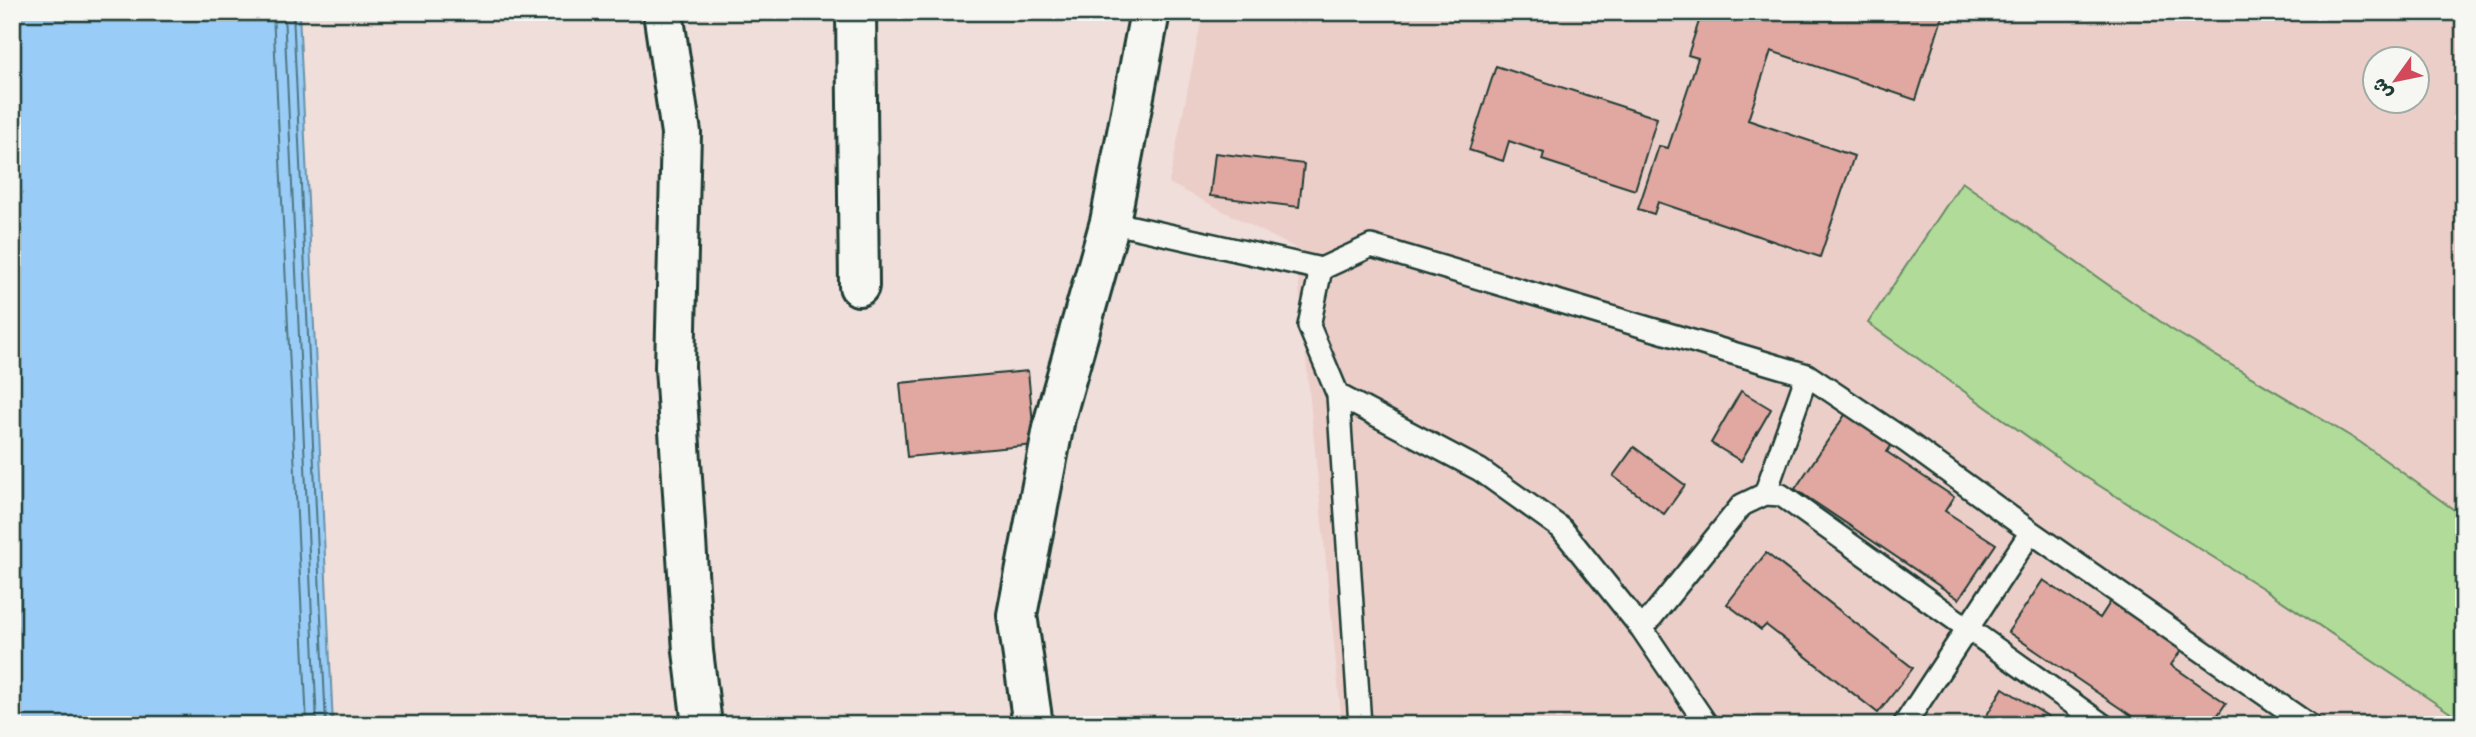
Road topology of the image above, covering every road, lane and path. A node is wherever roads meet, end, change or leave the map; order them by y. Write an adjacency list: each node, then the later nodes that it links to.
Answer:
1 (663, 12): 14 (street)
2 (856, 12): 6 (street)
3 (1150, 12): 4 (street)
4 (1110, 222): 5 (lane); 15 (street)
5 (1321, 268): 7 (lane); 8 (lane)
6 (859, 286)
7 (1807, 376): 9 (lane); 10 (lane)
8 (1338, 395): 11 (lane); 16 (lane)
9 (1765, 494): 11 (lane); 12 (lane)
10 (2031, 532): 12 (lane); 13 (lane)
11 (1642, 629): 17 (lane)
12 (1966, 629): 18 (lane); 19 (lane)
13 (2280, 717): 20 (lane)
14 (702, 725)
15 (1033, 725)
16 (1360, 725)
17 (1707, 725)
18 (1904, 725)
19 (2103, 725)
20 (2309, 725)

